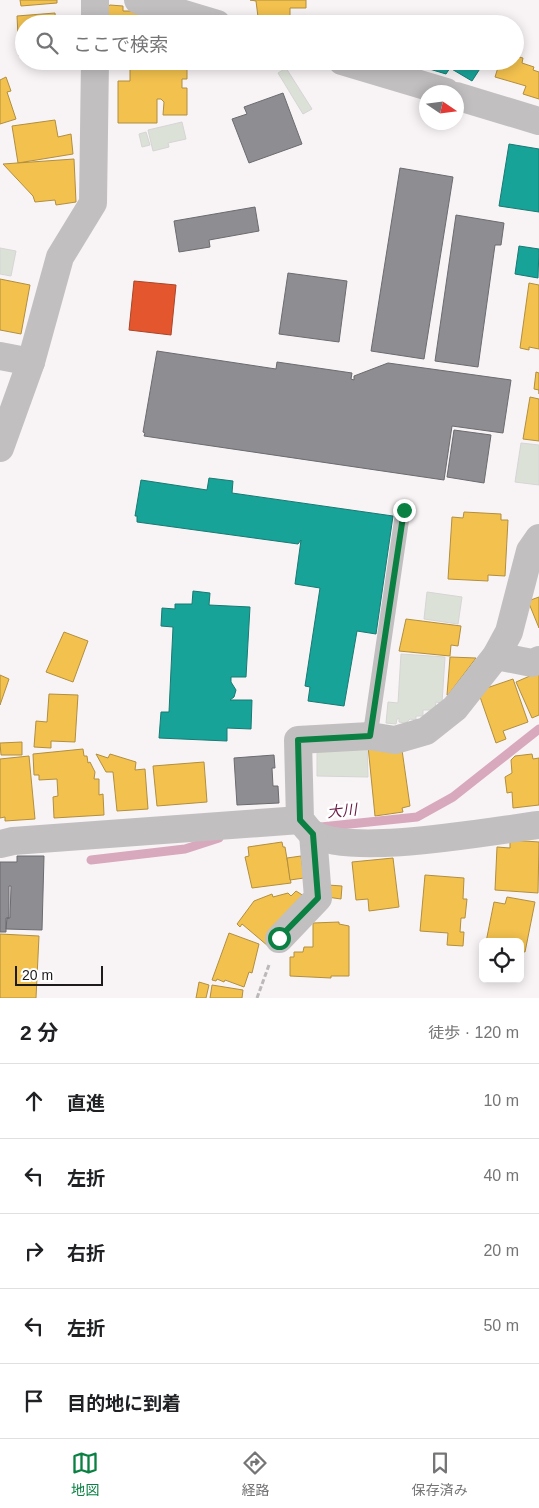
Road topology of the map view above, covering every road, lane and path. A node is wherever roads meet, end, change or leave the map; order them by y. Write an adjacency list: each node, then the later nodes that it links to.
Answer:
1 (96, 0): 3 (street)
2 (138, 0): 4 (street)
3 (95, 15)
4 (187, 15)
5 (95, 70): 11 (street)
6 (372, 70): 7 (street)
7 (423, 85)
8 (464, 98): 9 (street)
9 (539, 120)
10 (0, 356): 11 (street)
11 (31, 362): 12 (street)
12 (0, 448)
13 (404, 510): 17 (lane)
14 (539, 538): 15 (street)
15 (496, 656): 16 (street); 17 (street)
16 (539, 660)
17 (370, 736): 19 (street)
18 (539, 825): 19 (street)
19 (306, 827): 20 (street); 21 (street)
20 (0, 844)
21 (279, 938): 22 (path)
22 (257, 998)

